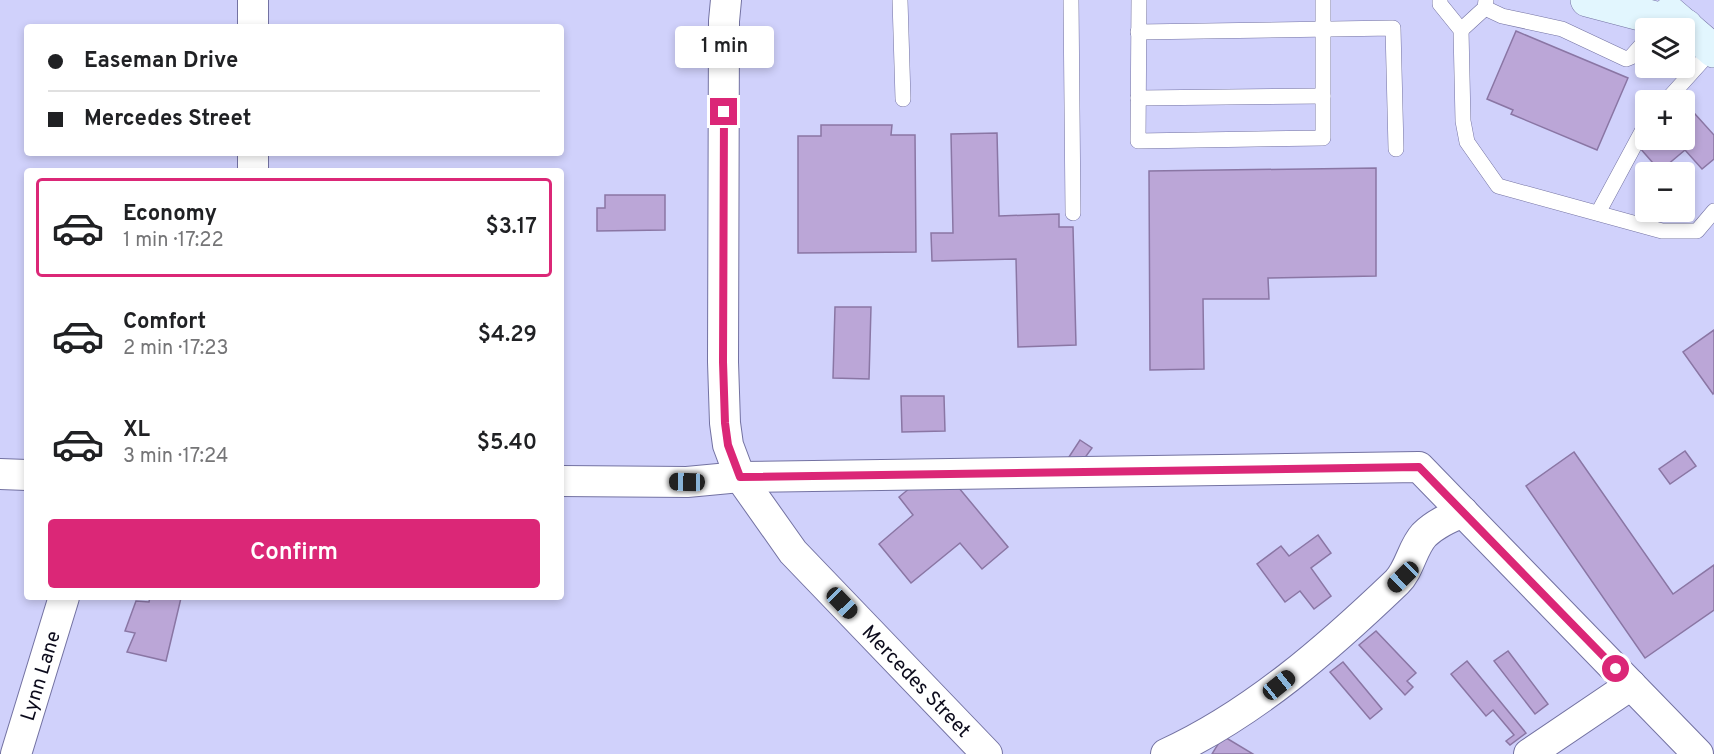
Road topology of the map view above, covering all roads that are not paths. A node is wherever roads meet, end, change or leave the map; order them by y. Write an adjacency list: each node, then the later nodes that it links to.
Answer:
1 (253, 0): 11 (street)
2 (726, 0): 29 (street, Mercedes Street)
3 (900, 0): 21 (lane)
4 (1071, 0): 25 (lane)
5 (1138, 0): 14 (lane)
6 (1323, 0): 12 (lane)
7 (1440, 0): 13 (lane)
8 (1587, 0): 10 (main road)
9 (1486, 4): 13 (lane); 17 (lane)
10 (1645, 18)
11 (253, 24)
12 (1324, 30): 14 (lane); 19 (lane); 23 (lane)
13 (1461, 30): 26 (lane)
14 (1138, 32): 20 (lane)
15 (1695, 41): 16 (main road)
16 (1713, 50): 18 (lane)
17 (1635, 52)
18 (1675, 90)
19 (1323, 96): 20 (lane); 20 (lane)
20 (1138, 98)
21 (903, 99)
22 (1635, 144): 26 (lane)
23 (1396, 149)
24 (1714, 211): 26 (lane)
25 (1074, 213)
26 (1598, 213)
27 (0, 474): 28 (street)
28 (24, 475)
29 (740, 477): 30 (street); 31 (street); 35 (street, Mercedes Street)
30 (564, 481)
31 (1463, 512): 33 (street); 36 (street)
32 (63, 600): 34 (street, Lynn Lane)
33 (1631, 685): 37 (street); 38 (street)
34 (16, 754)
35 (987, 754)
36 (1166, 754)
37 (1529, 754)
38 (1698, 754)

